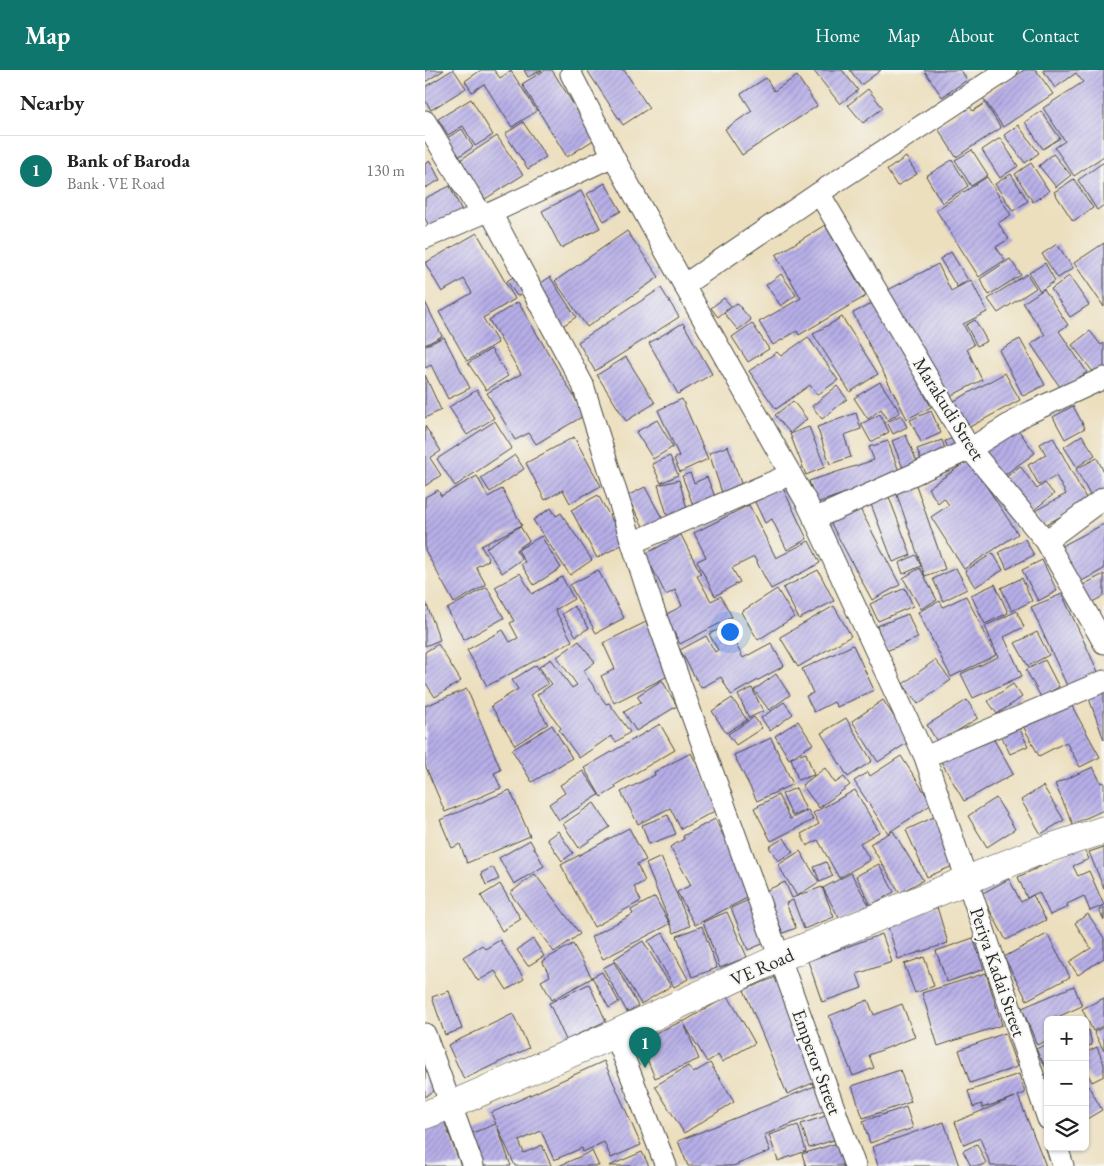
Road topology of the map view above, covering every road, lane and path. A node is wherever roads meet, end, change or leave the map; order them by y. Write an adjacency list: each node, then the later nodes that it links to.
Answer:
1 (1007, 70): 5 (street)
2 (571, 74): 4 (street, Periya Kadai Street)
3 (425, 121): 6 (street, Emperor Street)
4 (613, 156): 6 (street); 8 (street, Periya Kadai Street)
5 (819, 193): 8 (street); 10 (street, Marakudi Street)
6 (486, 213): 7 (street); 15 (street, Emperor Street)
7 (425, 238)
8 (684, 284): 11 (street, Periya Kadai Street)
9 (1104, 378): 10 (street)
10 (971, 450): 13 (street); 14 (street, Marakudi Street)
11 (791, 474): 13 (street, Periya Kadai Street); 15 (street)
12 (1104, 498): 14 (street)
13 (815, 519): 18 (street, Periya Kadai Street)
14 (1046, 541): 16 (street, Marakudi Street)
15 (632, 543): 21 (street, Emperor Street)
16 (1104, 643)
17 (1104, 682): 18 (street)
18 (925, 757): 20 (street, Periya Kadai Street)
19 (1104, 830): 20 (street, VE Road)
20 (968, 881): 21 (street, VE Road); 25 (street, Periya Kadai Street)
21 (779, 958): 23 (street, VE Road); 30 (street, Emperor Street)
22 (425, 1034): 24 (street)
23 (615, 1034): 24 (street, VE Road); 29 (street)
24 (451, 1105): 26 (street, VE Road); 28 (street)
25 (1044, 1108)
26 (425, 1115)
27 (1058, 1151): 31 (street)
28 (473, 1166)
29 (665, 1166)
30 (855, 1166)
31 (1063, 1166)

